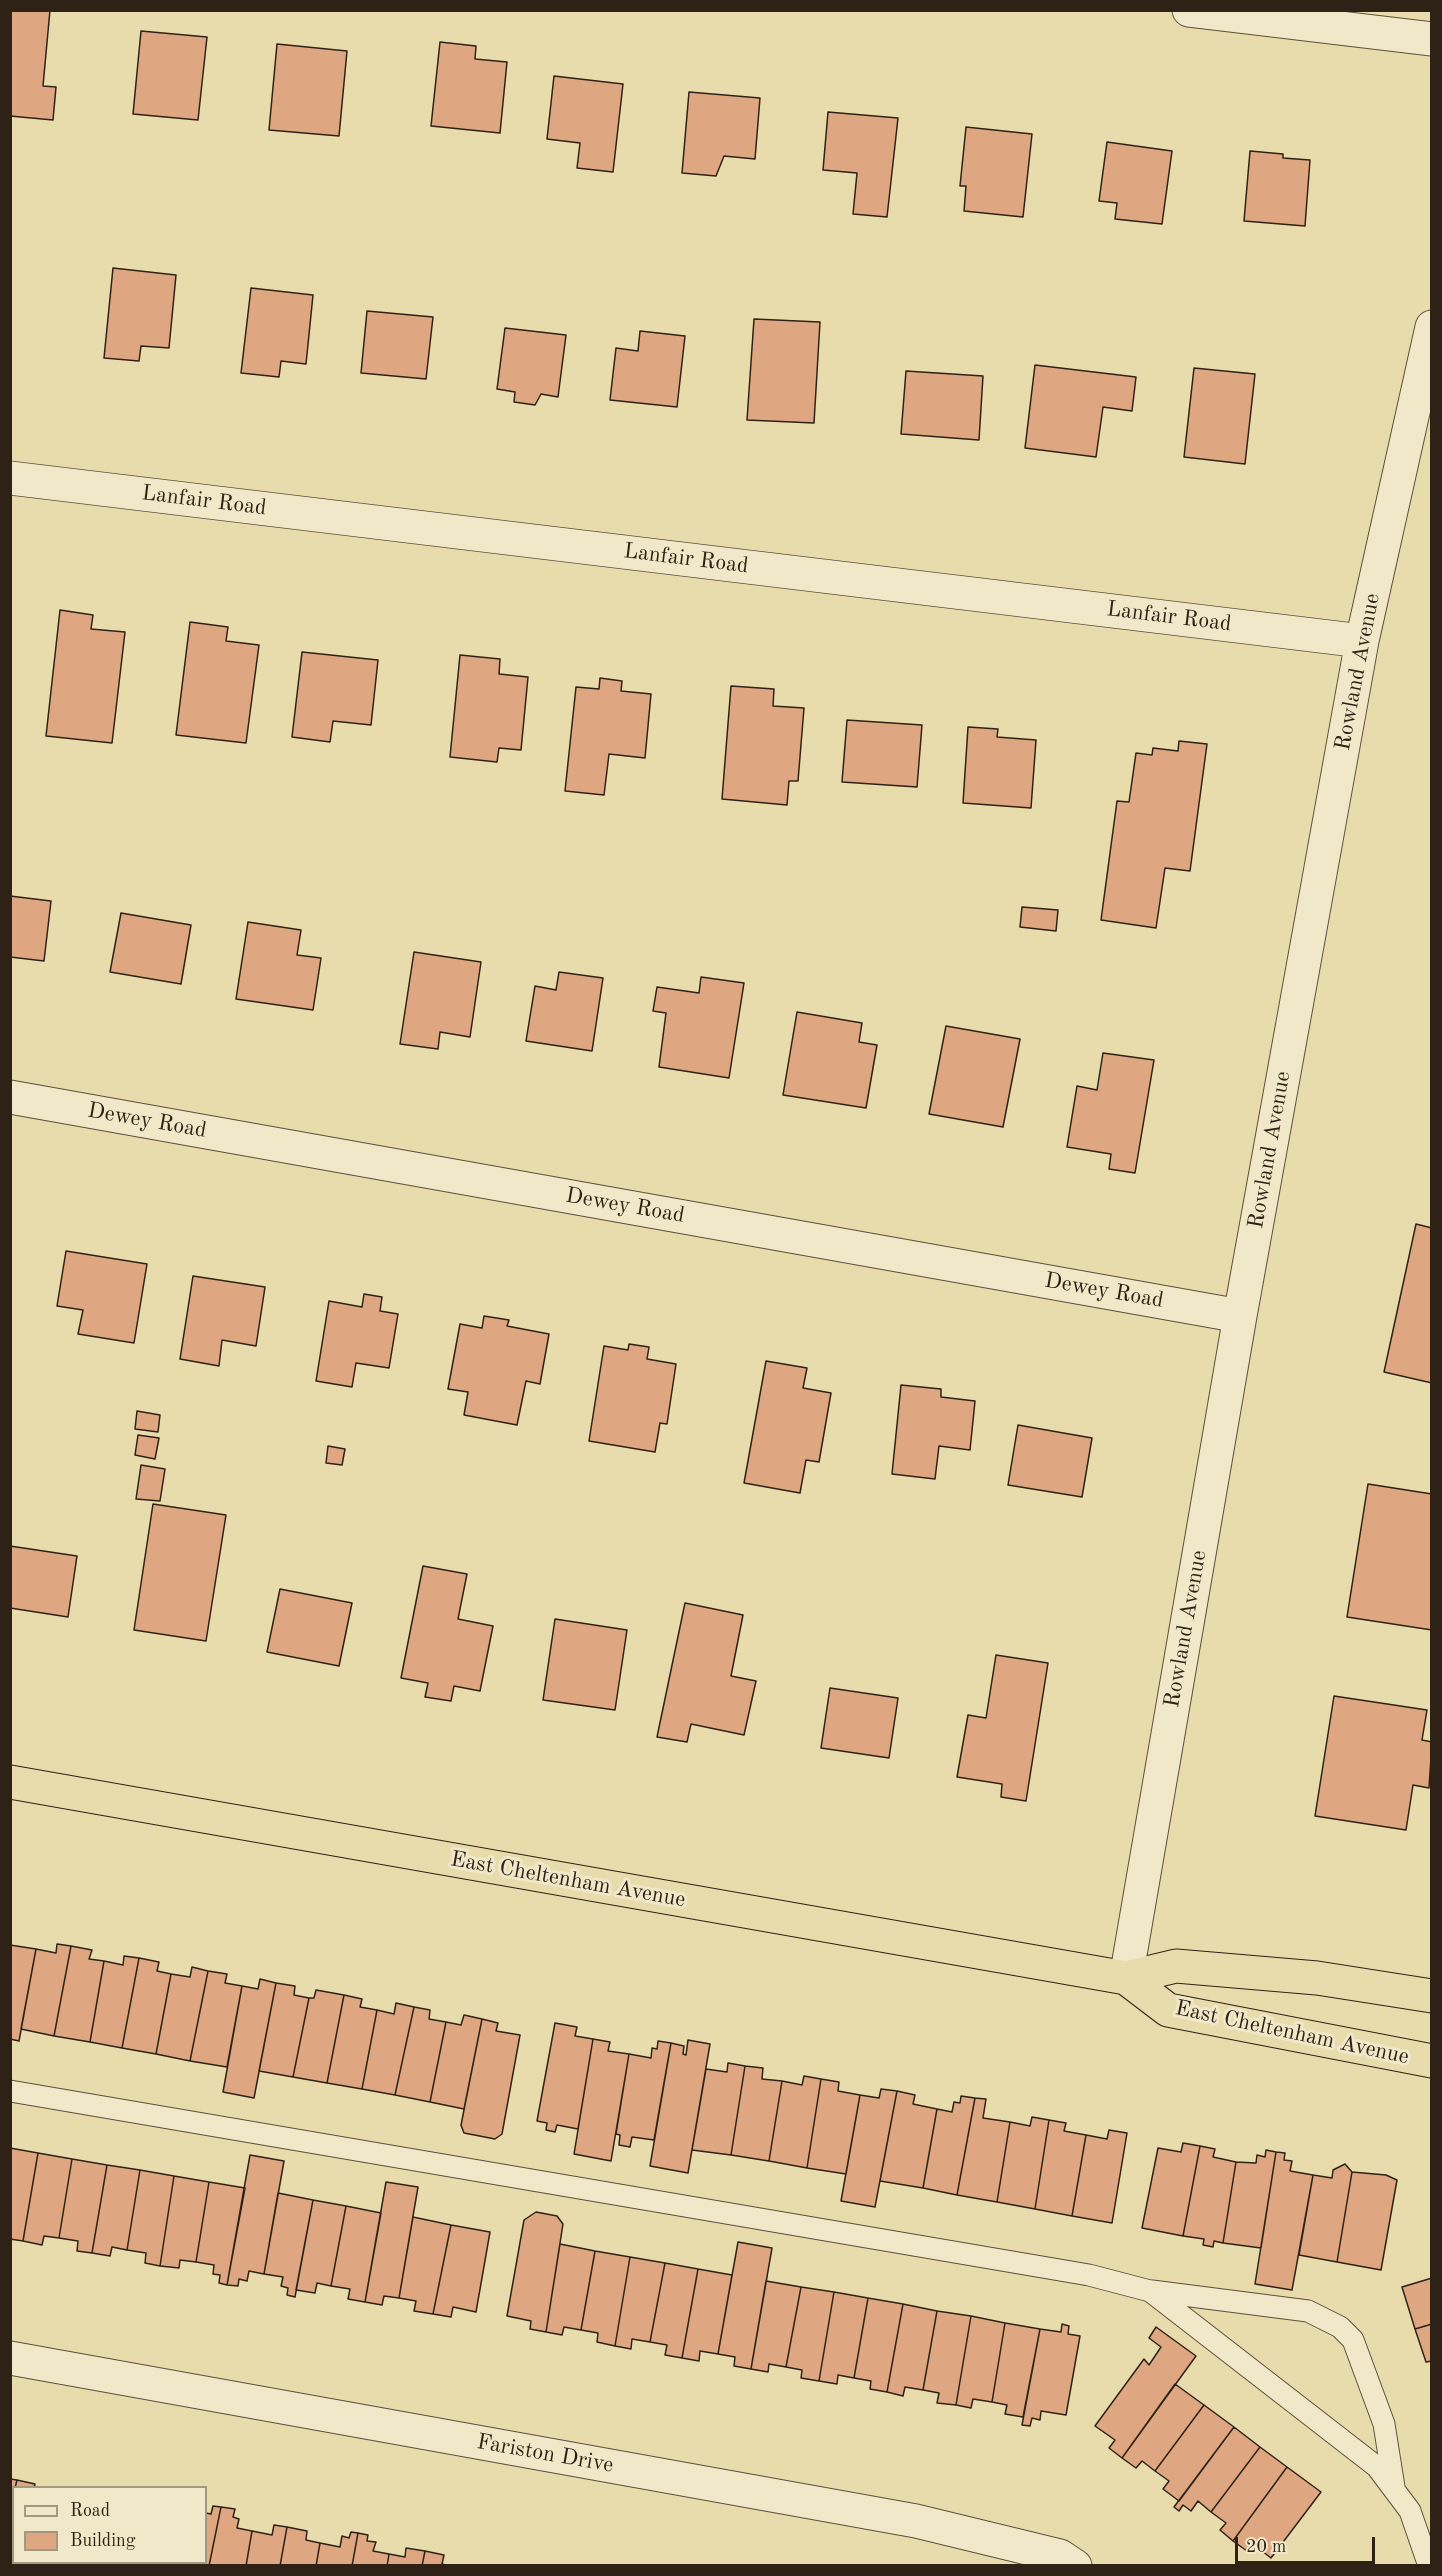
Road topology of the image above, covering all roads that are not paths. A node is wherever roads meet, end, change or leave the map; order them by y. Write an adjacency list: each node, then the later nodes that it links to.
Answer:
1 (1189, 10): 2 (street)
2 (1431, 39)
3 (1431, 327): 5 (street, Rowland Avenue)
4 (10, 478): 5 (street, Lanfair Road)
5 (1362, 641): 7 (street, Rowland Avenue)
6 (10, 1097): 7 (street, Dewey Road)
7 (1240, 1316): 9 (street, Rowland Avenue)
8 (10, 1782): 9 (highway, East Cheltenham Avenue)
9 (1126, 1978): 10 (highway, East Cheltenham Avenue); 11 (highway, East Cheltenham Avenue)
10 (1431, 1996)
11 (1431, 2061)
12 (10, 2091): 13 (lane)
13 (1150, 2291): 15 (lane); 15 (lane)
14 (10, 2358): 16 (street, Fariston Drive)
15 (1394, 2490): 17 (lane)
16 (1075, 2565)
17 (1428, 2565)

